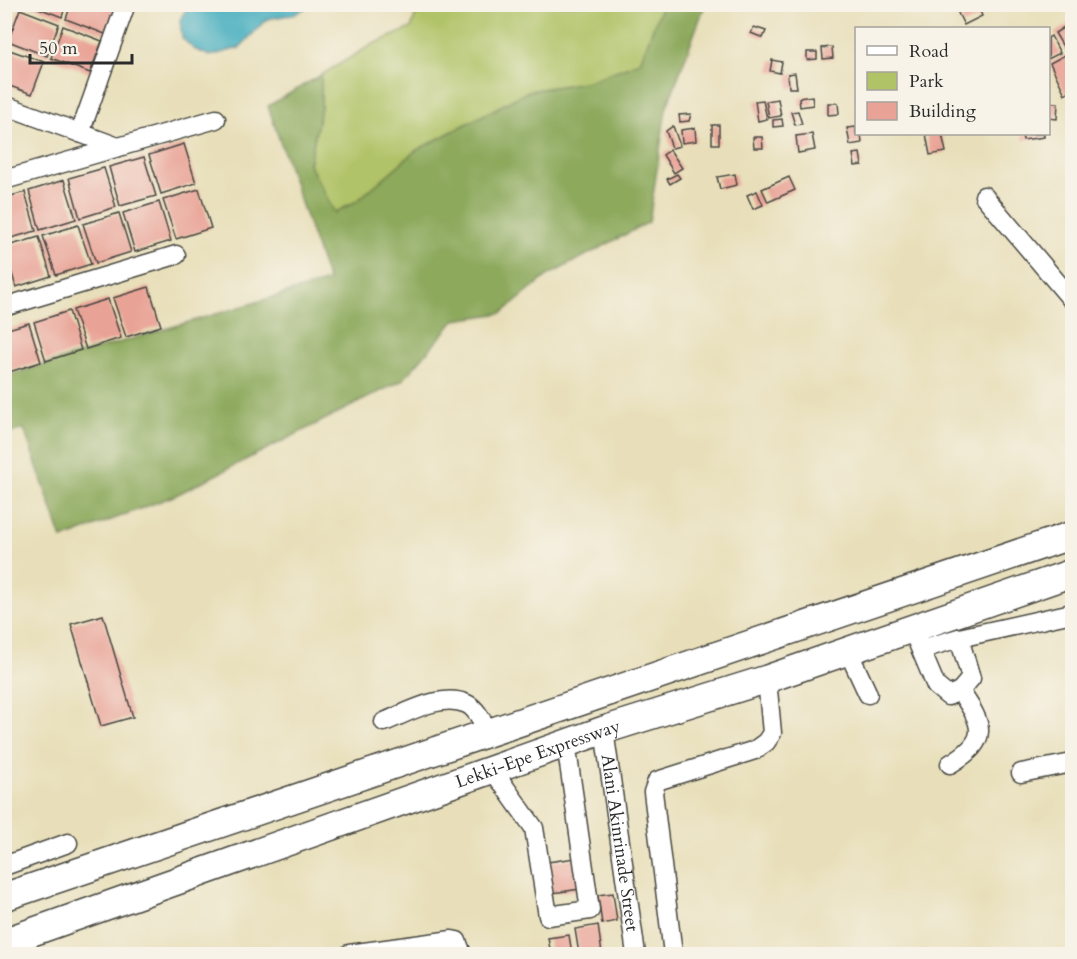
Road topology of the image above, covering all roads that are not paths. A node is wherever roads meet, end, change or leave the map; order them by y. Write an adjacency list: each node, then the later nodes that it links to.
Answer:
1 (126, 4): 4 (street)
2 (4, 105): 4 (street)
3 (216, 119): 5 (street)
4 (80, 133): 5 (street)
5 (118, 147): 6 (street)
6 (4, 180)
7 (984, 196): 9 (street)
8 (176, 255): 10 (street)
9 (1072, 300)
10 (4, 308)
11 (1072, 535): 22 (highway, Lekki-Epe Expressway)
12 (1072, 573): 15 (highway, Lekki-Epe Expressway)
13 (1072, 613): 14 (street)
14 (959, 638): 15 (street); 18 (street)
15 (917, 639): 16 (highway, Lekki-Epe Expressway); 18 (street)
16 (848, 651): 17 (highway, Lekki-Epe Expressway); 19 (street)
17 (767, 679): 21 (highway, Lekki-Epe Expressway); 35 (street)
18 (960, 691): 25 (street)
19 (868, 693)
20 (384, 722): 22 (street)
21 (604, 730): 23 (highway, Lekki-Epe Expressway); 34 (street, Alani Akinrinade Street)
22 (489, 735): 30 (highway, Lekki-Epe Expressway)
23 (566, 743): 26 (highway, Lekki-Epe Expressway); 26 (street)
24 (1072, 763): 27 (street)
25 (950, 764)
26 (492, 769): 31 (highway, Lekki-Epe Expressway)
27 (1021, 773)
28 (68, 843): 29 (street)
29 (4, 866)
30 (4, 897)
31 (4, 942)
32 (349, 954): 33 (street)
33 (462, 954)
34 (636, 954)
35 (673, 954)

